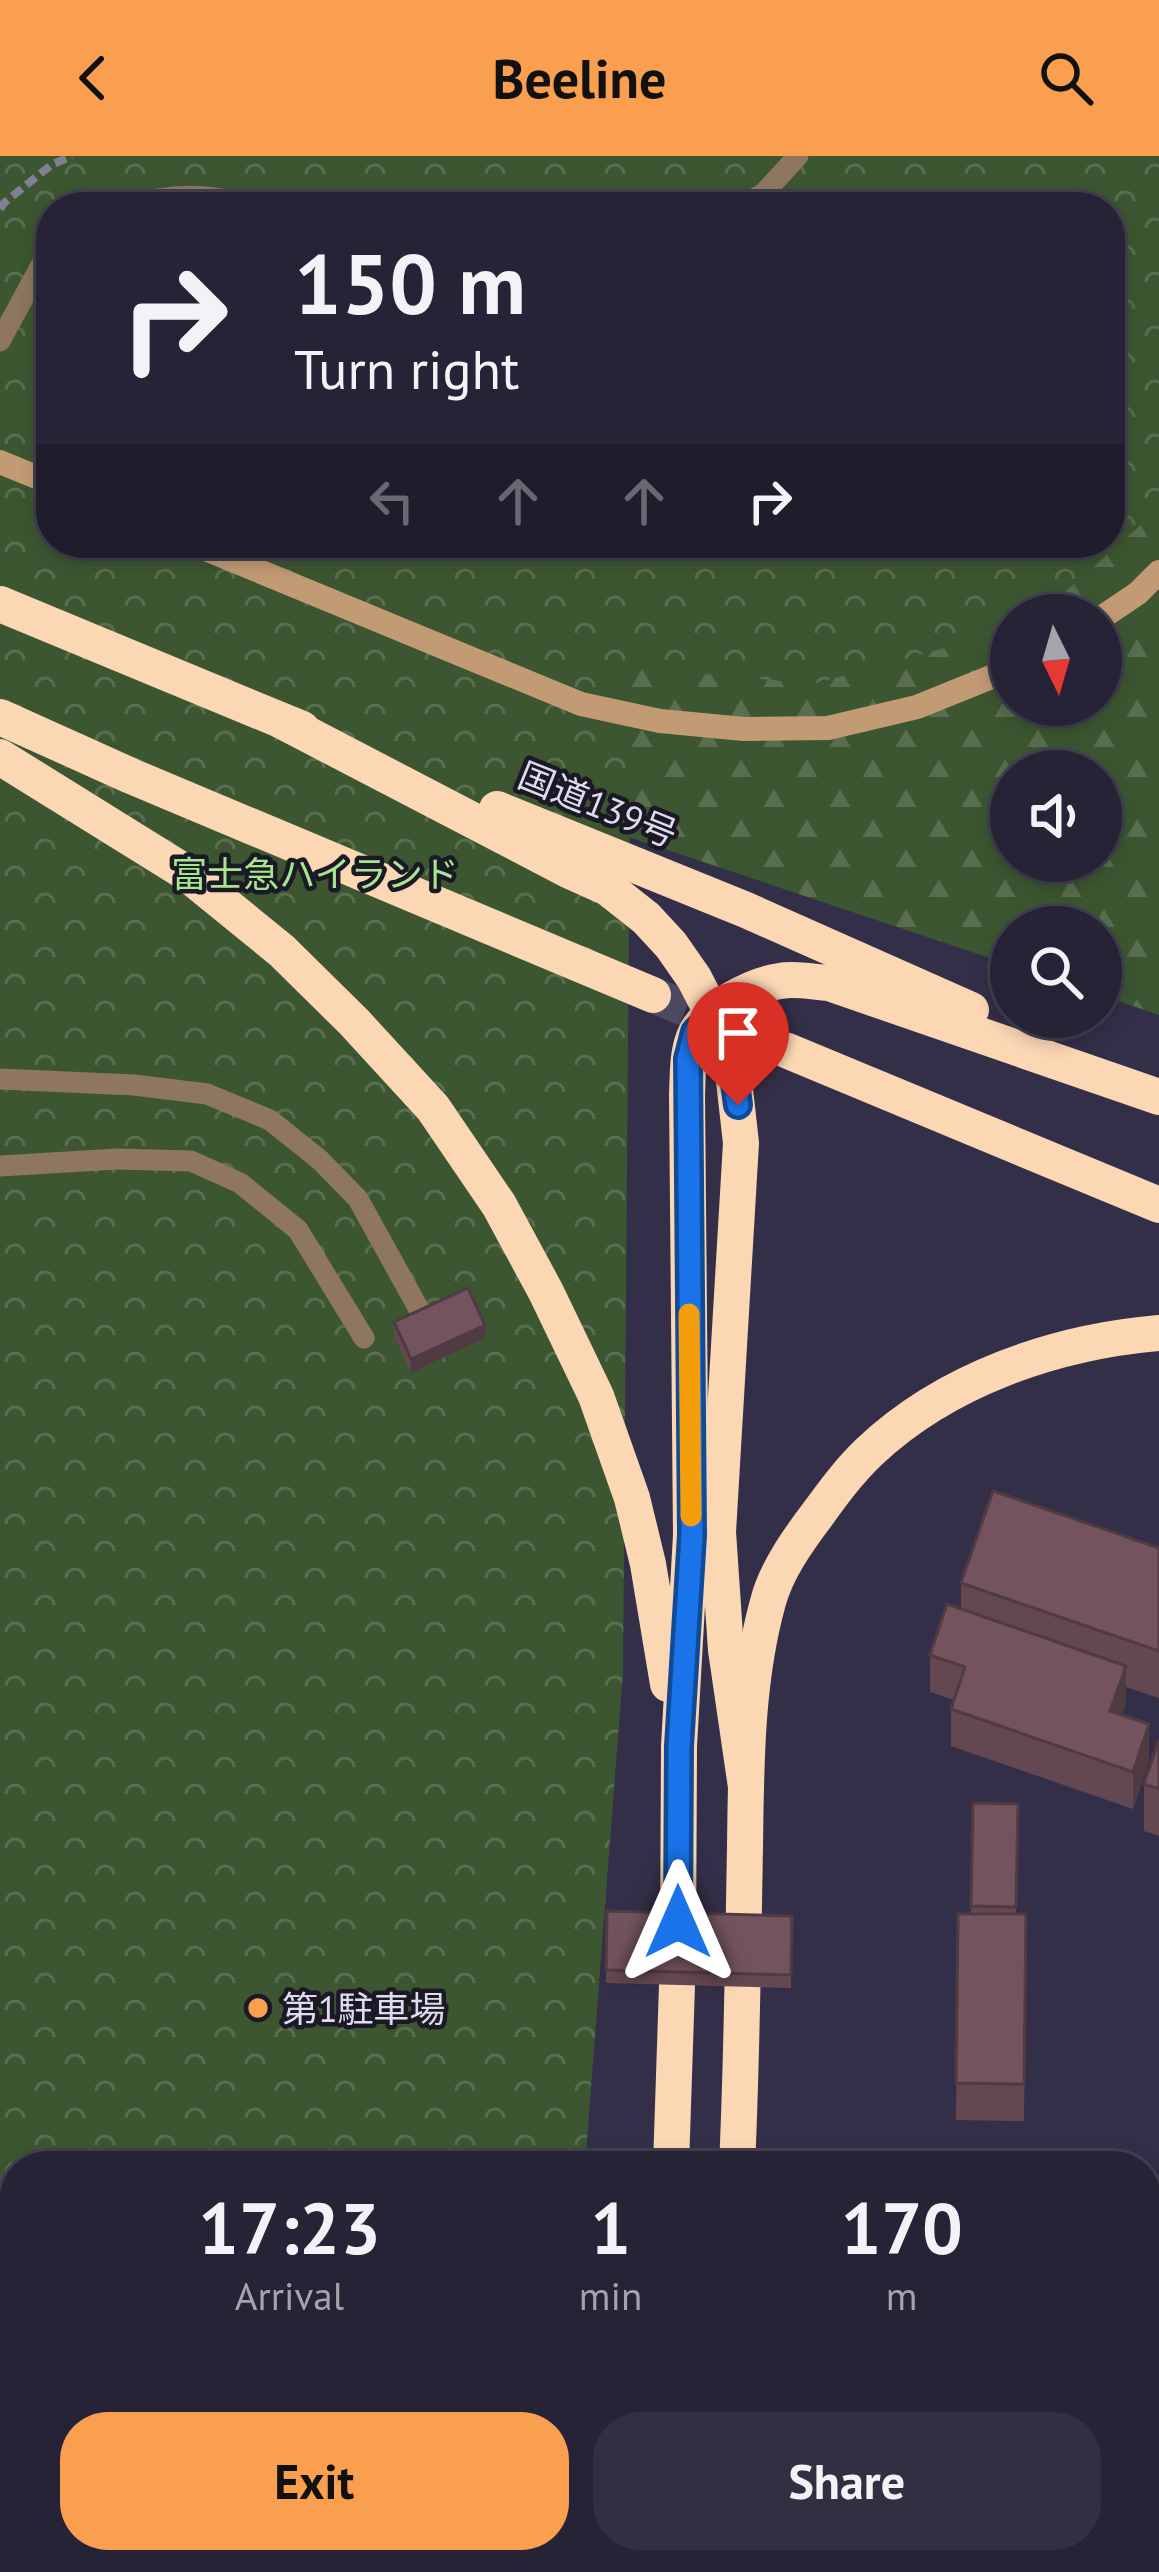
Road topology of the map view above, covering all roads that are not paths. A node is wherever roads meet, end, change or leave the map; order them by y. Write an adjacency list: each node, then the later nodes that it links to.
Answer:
1 (798, 156): 2 (lane)
2 (765, 192)
3 (36, 275): 4 (lane)
4 (0, 341)
5 (0, 462): 6 (main road)
6 (36, 477)
7 (226, 558): 11 (main road)
8 (1159, 572): 10 (main road)
9 (0, 604): 13 (highway, 国道139号)
10 (1122, 604)
11 (990, 677)
12 (0, 717): 17 (highway)
13 (282, 721): 18 (highway); 21 (highway, 国道139号)
14 (0, 757): 16 (highway)
15 (0, 778): 16 (lane)
16 (58, 792): 27 (highway)
17 (653, 994)
18 (712, 1015): 21 (highway); 27 (highway); 28 (highway)
19 (788, 1051): 23 (highway)
20 (0, 1079): 26 (lane)
21 (1159, 1095)
22 (0, 1166): 25 (lane)
23 (1159, 1205)
24 (1159, 1333): 28 (highway)
25 (364, 1338)
26 (436, 1339)
27 (679, 1746): 29 (highway)
28 (746, 1787): 30 (highway)
29 (671, 2151)
30 (737, 2151)

